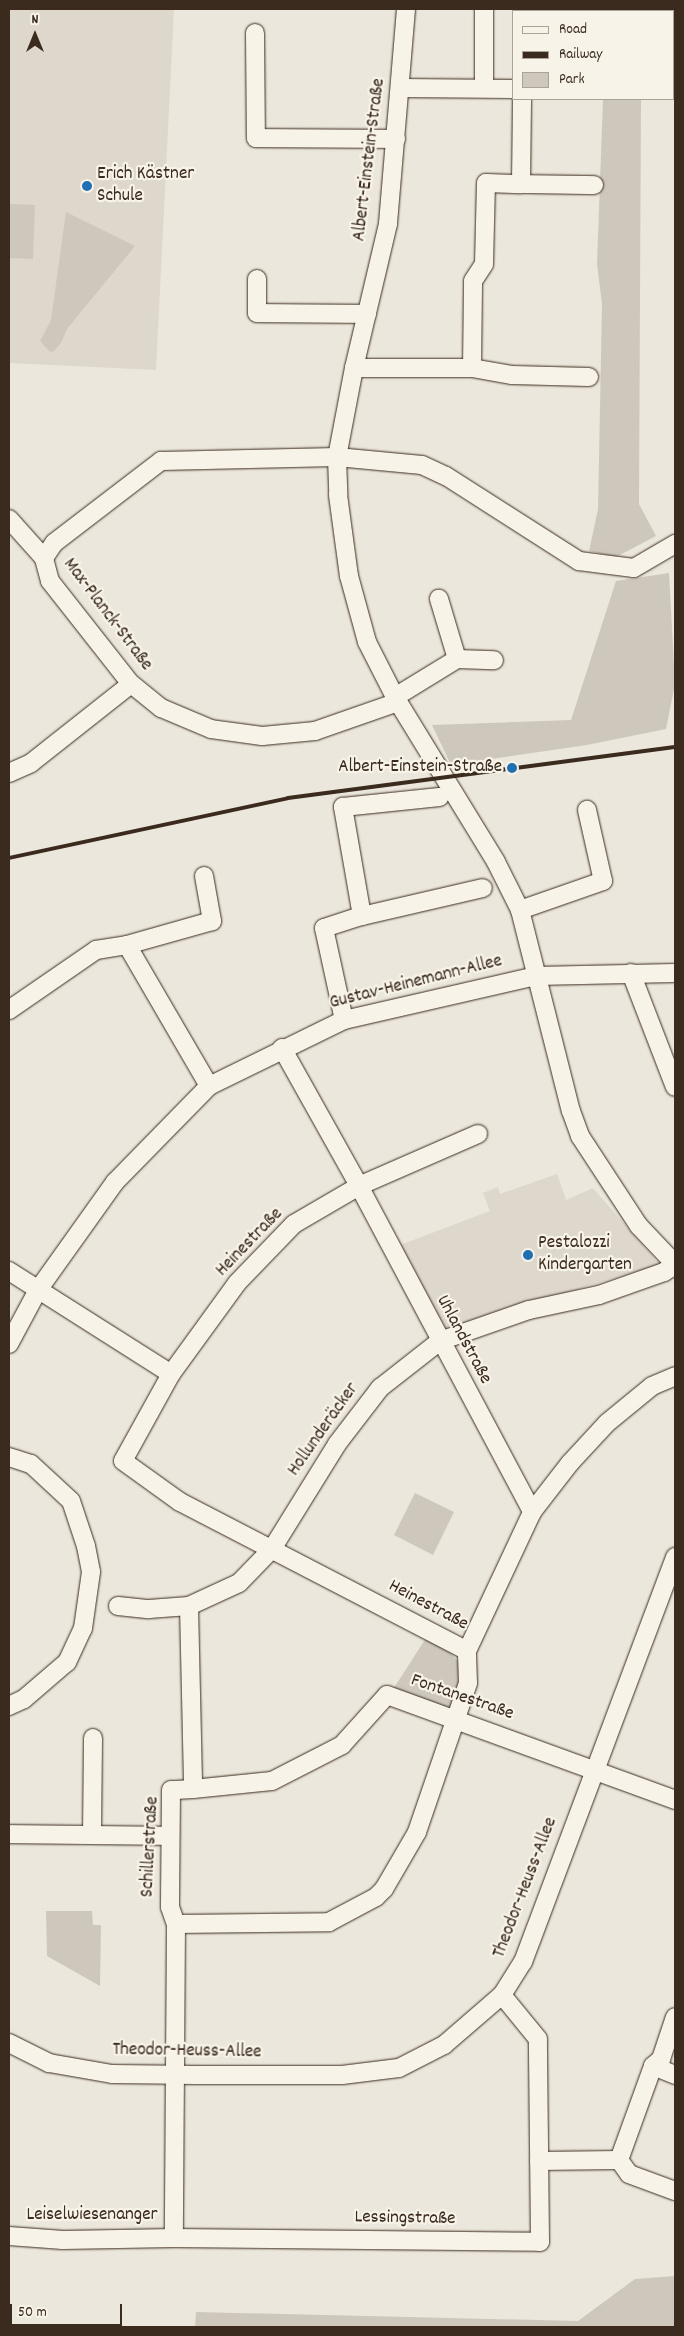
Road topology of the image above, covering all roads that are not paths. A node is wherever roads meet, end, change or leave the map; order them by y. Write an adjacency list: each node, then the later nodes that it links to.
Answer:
1 (406, 9): 4 (street, Albert-Einstein-Straße)
2 (484, 9): 5 (street)
3 (255, 33): 8 (street)
4 (401, 88): 5 (street); 8 (street, Albert-Einstein-Straße)
5 (484, 88): 6 (street)
6 (512, 89)
7 (522, 100): 9 (street)
8 (396, 139): 12 (street, Albert-Einstein-Straße)
9 (521, 184): 10 (street); 14 (street)
10 (594, 185)
11 (257, 279): 12 (street)
12 (367, 314): 13 (street, Albert-Einstein-Straße)
13 (354, 368): 14 (street); 16 (street, Albert-Einstein-Straße)
14 (472, 368): 15 (street)
15 (589, 376)
16 (337, 457): 18 (street, Max-Planck-Straße); 19 (street, Max-Planck-Straße); 24 (street, Albert-Einstein-Straße)
17 (9, 519): 19 (street)
18 (675, 544)
19 (44, 558): 23 (street, Max-Planck-Straße)
20 (438, 599): 21 (street)
21 (457, 659): 22 (street); 24 (street)
22 (494, 660)
23 (131, 684): 24 (street, Max-Planck-Straße); 25 (street)
24 (396, 700): 30 (street, Albert-Einstein-Straße)
25 (9, 773)
26 (440, 796): 31 (street)
27 (587, 810): 30 (street)
28 (204, 876): 32 (street)
29 (483, 888): 31 (street)
30 (520, 910): 35 (street, Albert-Einstein-Straße)
31 (362, 916): 37 (street)
32 (127, 945): 36 (street); 39 (street)
33 (631, 973): 34 (street, Gustav-Heinemann-Allee); 35 (street, Gustav-Heinemann-Allee); 40 (street)
34 (675, 973)
35 (536, 976): 37 (street, Gustav-Heinemann-Allee); 43 (street, Albert-Einstein-Straße)
36 (9, 1010)
37 (344, 1020): 38 (street, Gustav-Heinemann-Allee)
38 (282, 1048): 39 (street, Gustav-Heinemann-Allee); 42 (street, Uhlandstraße)
39 (210, 1086): 45 (street, Gustav-Heinemann-Allee)
40 (675, 1087)
41 (478, 1134): 42 (street)
42 (359, 1186): 46 (street, Uhlandstraße); 48 (street, Heinestraße)
43 (675, 1264): 46 (street, Hollunderäcker)
44 (9, 1271): 45 (street)
45 (38, 1290): 47 (street, Gustav-Heinemann-Allee); 48 (street)
46 (440, 1341): 51 (street, Uhlandstraße); 52 (street, Hollunderäcker)
47 (9, 1344)
48 (171, 1374): 52 (street, Heinestraße)
49 (675, 1376): 51 (street)
50 (9, 1457): 57 (street)
51 (532, 1512): 56 (street)
52 (272, 1549): 55 (street, Hollunderäcker); 56 (street, Heinestraße)
53 (675, 1557): 60 (street, Theodor-Heuss-Allee)
54 (118, 1606): 55 (street, Hollunderäcker)
55 (190, 1606): 61 (street)
56 (467, 1651): 58 (street, Heinestraße)
57 (9, 1706)
58 (457, 1718): 60 (street, Fontanestraße); 61 (street, Fontanestraße); 66 (street, Heinestraße)
59 (93, 1738): 64 (street)
60 (593, 1769): 62 (street, Fontanestraße); 67 (street, Theodor-Heuss-Allee)
61 (193, 1789): 65 (street, Schillerstraße)
62 (675, 1800)
63 (9, 1834): 64 (street)
64 (92, 1835): 65 (street)
65 (170, 1836): 66 (street, Schillerstraße)
66 (176, 1924): 71 (street, Schillerstraße)
67 (502, 1995): 71 (street, Theodor-Heuss-Allee); 74 (street, Lessingstraße)
68 (675, 2017): 70 (street)
69 (9, 2044): 71 (street, Theodor-Heuss-Allee)
70 (653, 2066): 72 (street); 73 (street)
71 (177, 2075): 77 (street)
72 (675, 2075)
73 (619, 2160): 74 (street); 75 (street)
74 (539, 2161): 77 (street, Lessingstraße)
75 (675, 2191)
76 (9, 2236): 77 (street, Leiselwiesenanger)
77 (174, 2238)

